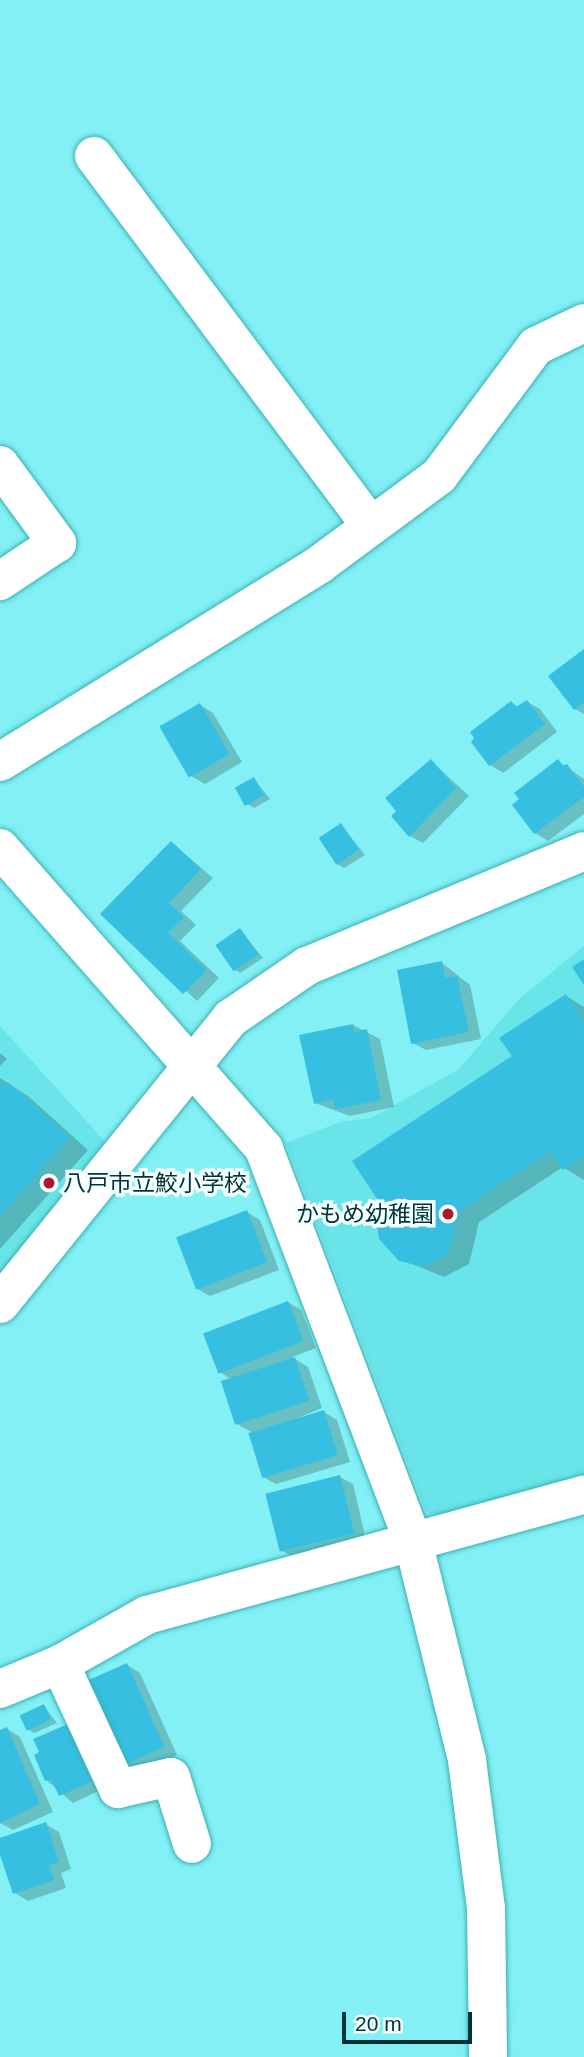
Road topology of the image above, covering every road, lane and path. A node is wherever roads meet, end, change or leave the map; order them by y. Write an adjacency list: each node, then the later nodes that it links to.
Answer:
1 (94, 156): 4 (street)
2 (584, 323): 4 (street)
3 (0, 465): 5 (street)
4 (372, 526): 6 (street)
5 (0, 581)
6 (0, 762)
7 (0, 848): 9 (street)
8 (584, 851): 9 (street)
9 (194, 1064): 10 (street); 12 (street)
10 (0, 1304)
11 (584, 1495): 12 (street)
12 (413, 1541): 13 (street); 16 (street)
13 (60, 1664): 14 (street); 15 (street)
14 (0, 1689)
15 (192, 1844)
16 (488, 2057)

